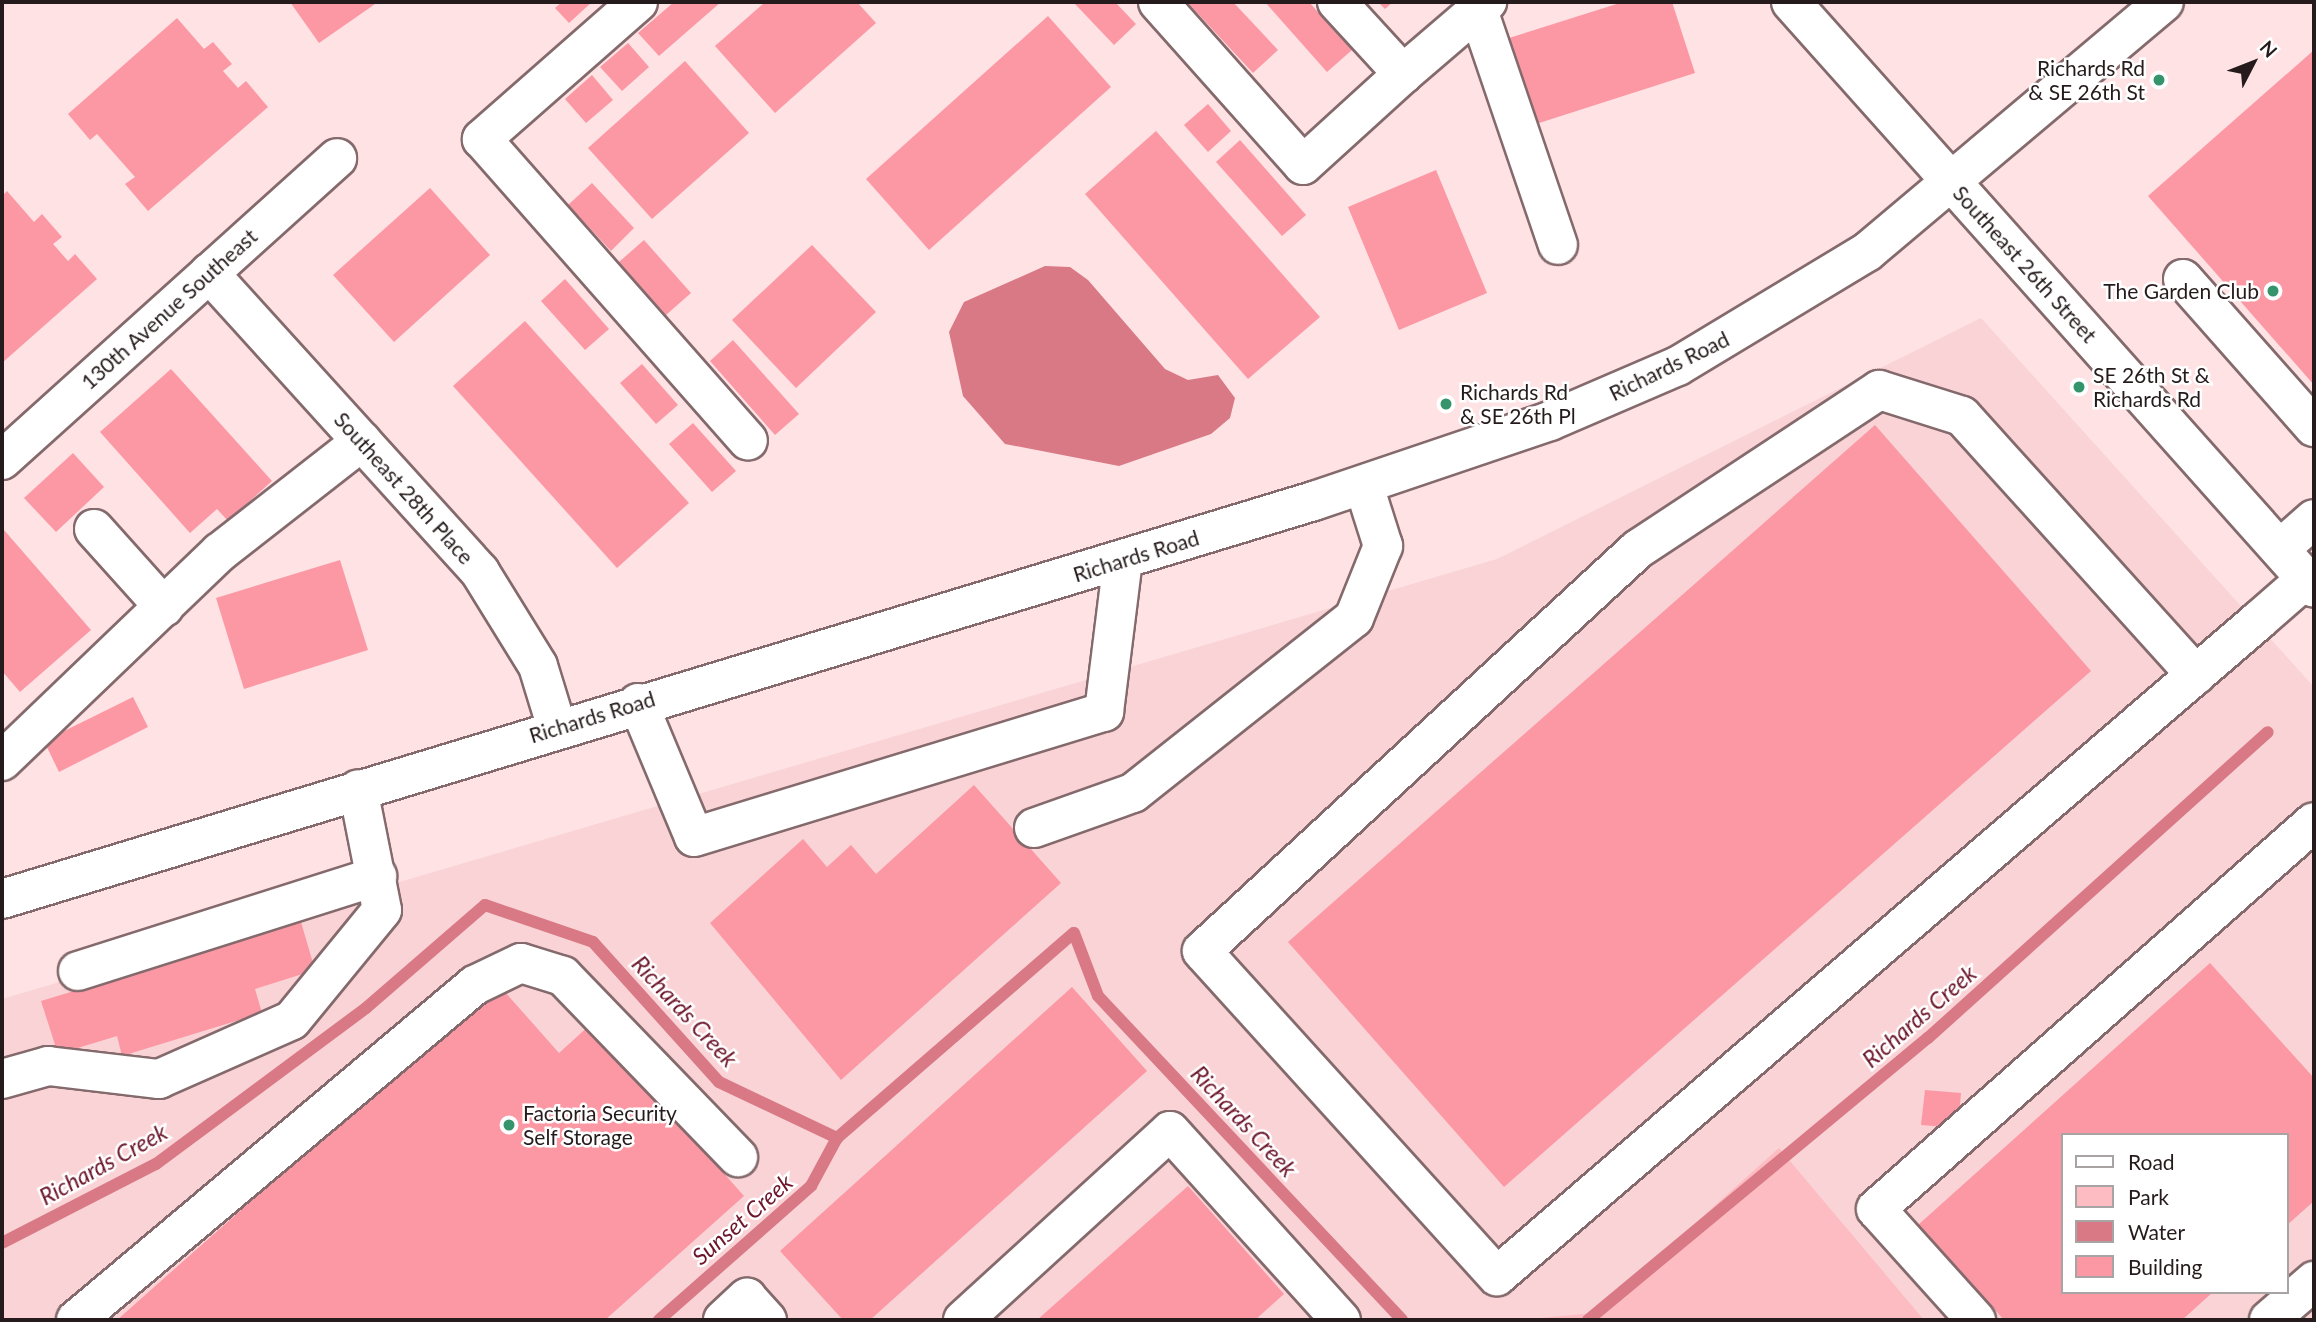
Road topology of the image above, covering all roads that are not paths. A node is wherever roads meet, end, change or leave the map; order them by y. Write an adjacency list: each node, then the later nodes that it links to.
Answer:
1 (638, 2): 15 (main road)
2 (1158, 2): 7 (main road)
3 (1337, 2): 7 (main road)
4 (1791, 2): 9 (main road, Southeast 26th Street)
5 (2164, 2): 9 (main road, Richards Road)
6 (1482, 6): 7 (main road); 10 (main road)
7 (1403, 75)
8 (337, 158): 11 (main road, 130th Avenue Southeast)
9 (1953, 183): 17 (main road, Richards Road); 20 (main road, Southeast 26th Street)
10 (1558, 245)
11 (209, 273): 14 (main road, Southeast 28th Place); 16 (main road, 130th Avenue Southeast)
12 (2183, 279): 13 (main road)
13 (2314, 427)
14 (362, 441): 23 (main road); 26 (main road, Southeast 28th Place)
15 (748, 441)
16 (2, 460)
17 (1364, 485): 21 (main road, Richards Road); 30 (main road)
18 (2314, 519): 20 (main road)
19 (94, 529): 23 (main road)
20 (2280, 550): 22 (main road, Southeast 26th Street)
21 (1123, 560): 25 (main road, Richards Road); 25 (main road)
22 (2310, 584): 24 (main road)
23 (164, 607): 27 (main road)
24 (2196, 675): 24 (main road)
25 (638, 703): 26 (main road, Richards Road)
26 (558, 728): 28 (main road, Richards Road)
27 (2, 761)
28 (358, 789): 31 (main road); 32 (main road, Richards Road)
29 (2314, 822): 42 (main road)
30 (1034, 828)
31 (377, 876): 33 (main road); 34 (main road)
32 (2, 899)
33 (78, 971)
34 (2, 1079)
35 (738, 1157): 37 (main road)
36 (2314, 1281): 43 (main road)
37 (76, 1320)
38 (723, 1320): 39 (main road)
39 (767, 1320)
40 (963, 1320): 41 (main road)
41 (1342, 1320)
42 (1976, 1320)
43 (2270, 1320)

